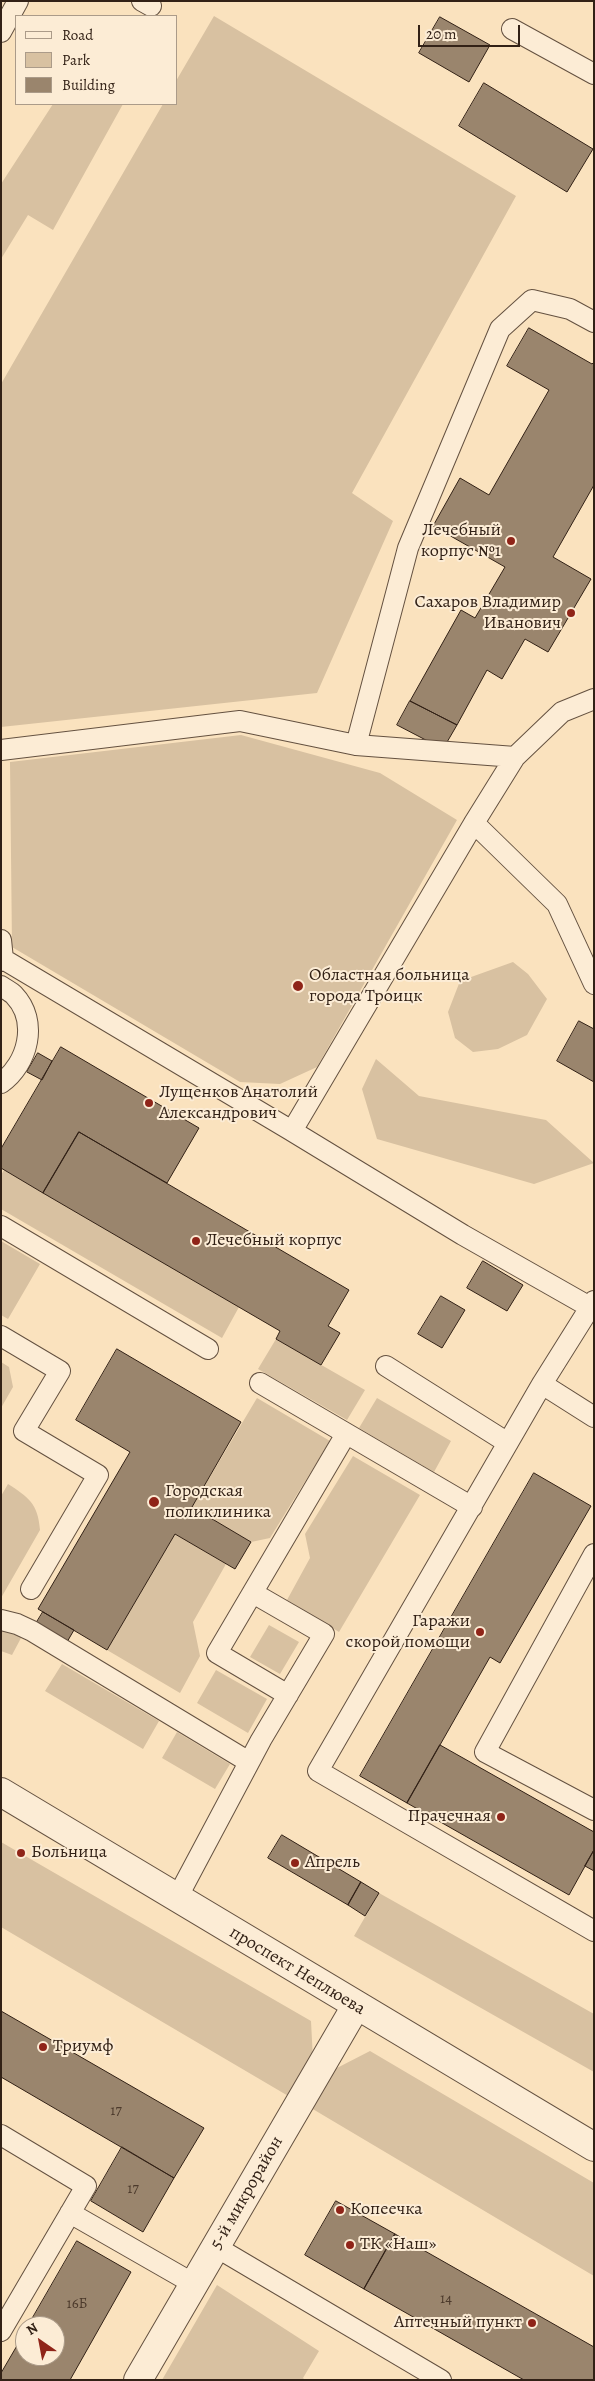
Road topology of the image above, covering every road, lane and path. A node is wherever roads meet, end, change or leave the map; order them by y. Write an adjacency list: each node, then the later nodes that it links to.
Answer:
1 (18, 1): 3 (lane)
2 (512, 30): 4 (lane)
3 (1, 32)
4 (594, 74)
5 (594, 322): 7 (lane)
6 (594, 699): 9 (lane)
7 (356, 745): 8 (lane); 9 (lane)
8 (1, 750)
9 (516, 757): 10 (lane)
10 (474, 823): 12 (lane); 15 (lane)
11 (2, 953): 15 (lane)
12 (594, 984)
13 (1, 986): 14 (lane)
14 (1, 1083)
15 (292, 1131): 17 (lane)
16 (1, 1226): 19 (lane)
17 (591, 1303): 22 (lane)
18 (1, 1336): 28 (lane)
19 (208, 1348)
20 (386, 1366): 25 (lane)
21 (260, 1384): 24 (lane)
22 (542, 1384): 23 (lane); 25 (lane)
23 (594, 1417)
24 (346, 1434): 26 (lane); 29 (lane)
25 (508, 1443): 26 (lane)
26 (472, 1507): 36 (lane)
27 (594, 1554): 34 (lane)
28 (31, 1589)
29 (253, 1593): 31 (lane); 31 (lane)
30 (1, 1620): 32 (lane)
31 (288, 1695): 32 (lane)
32 (249, 1762): 35 (lane)
33 (1, 1792): 35 (street, проспект Неплюева)
34 (594, 1810)
35 (176, 1898): 37 (street, проспект Неплюева)
36 (594, 1931)
37 (356, 2006): 39 (street, проспект Неплюева); 41 (street, 5-й микрорайон)
38 (1, 2135): 40 (lane)
39 (594, 2148)
40 (70, 2213): 42 (lane); 43 (lane)
41 (216, 2246): 42 (street, 5-й микрорайон); 45 (lane)
42 (194, 2284): 44 (street, 5-й микрорайон)
43 (1, 2331)
44 (138, 2380)
45 (441, 2380)

